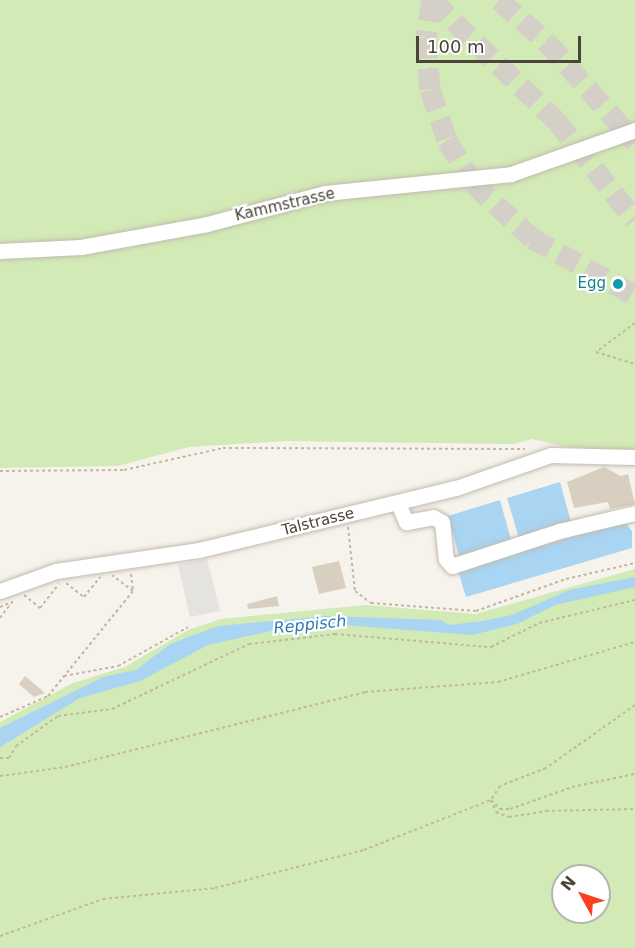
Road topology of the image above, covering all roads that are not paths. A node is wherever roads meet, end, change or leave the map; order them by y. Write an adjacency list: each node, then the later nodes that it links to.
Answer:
1 (635, 130): 2 (street, Kammstrasse)
2 (0, 251)
3 (635, 457): 4 (street, Talstrasse)
4 (398, 502): 5 (street); 6 (street, Talstrasse)
5 (635, 513)
6 (0, 591)

